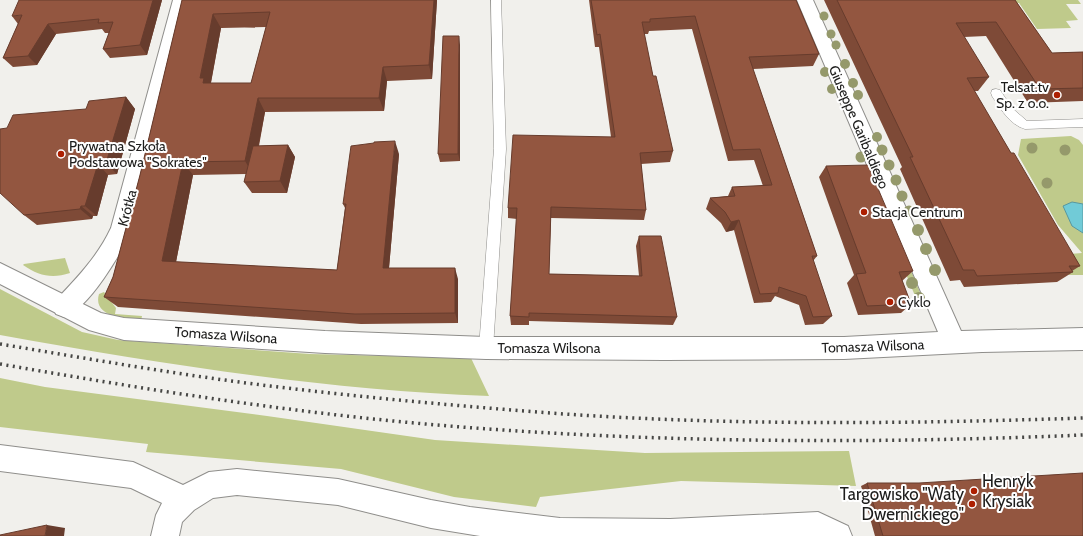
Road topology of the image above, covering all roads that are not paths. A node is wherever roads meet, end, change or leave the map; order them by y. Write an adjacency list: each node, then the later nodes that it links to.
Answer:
1 (181, 0): 9 (street, Krótka)
2 (496, 0): 12 (lane)
3 (805, 0): 11 (street, Giuseppe Garibaldiego)
4 (996, 93): 5 (lane)
5 (1083, 123)
6 (0, 261): 8 (street, Tomasza Wilsona)
7 (0, 273): 8 (street, Tomasza Wilsona)
8 (26, 286): 9 (street, Tomasza Wilsona)
9 (64, 307): 12 (street, Tomasza Wilsona)
10 (1083, 339): 11 (street, Tomasza Wilsona)
11 (954, 342): 12 (street, Tomasza Wilsona)
12 (486, 348)
13 (0, 458): 14 (street)
14 (184, 500): 15 (street); 16 (street)
15 (165, 536)
16 (838, 536)

